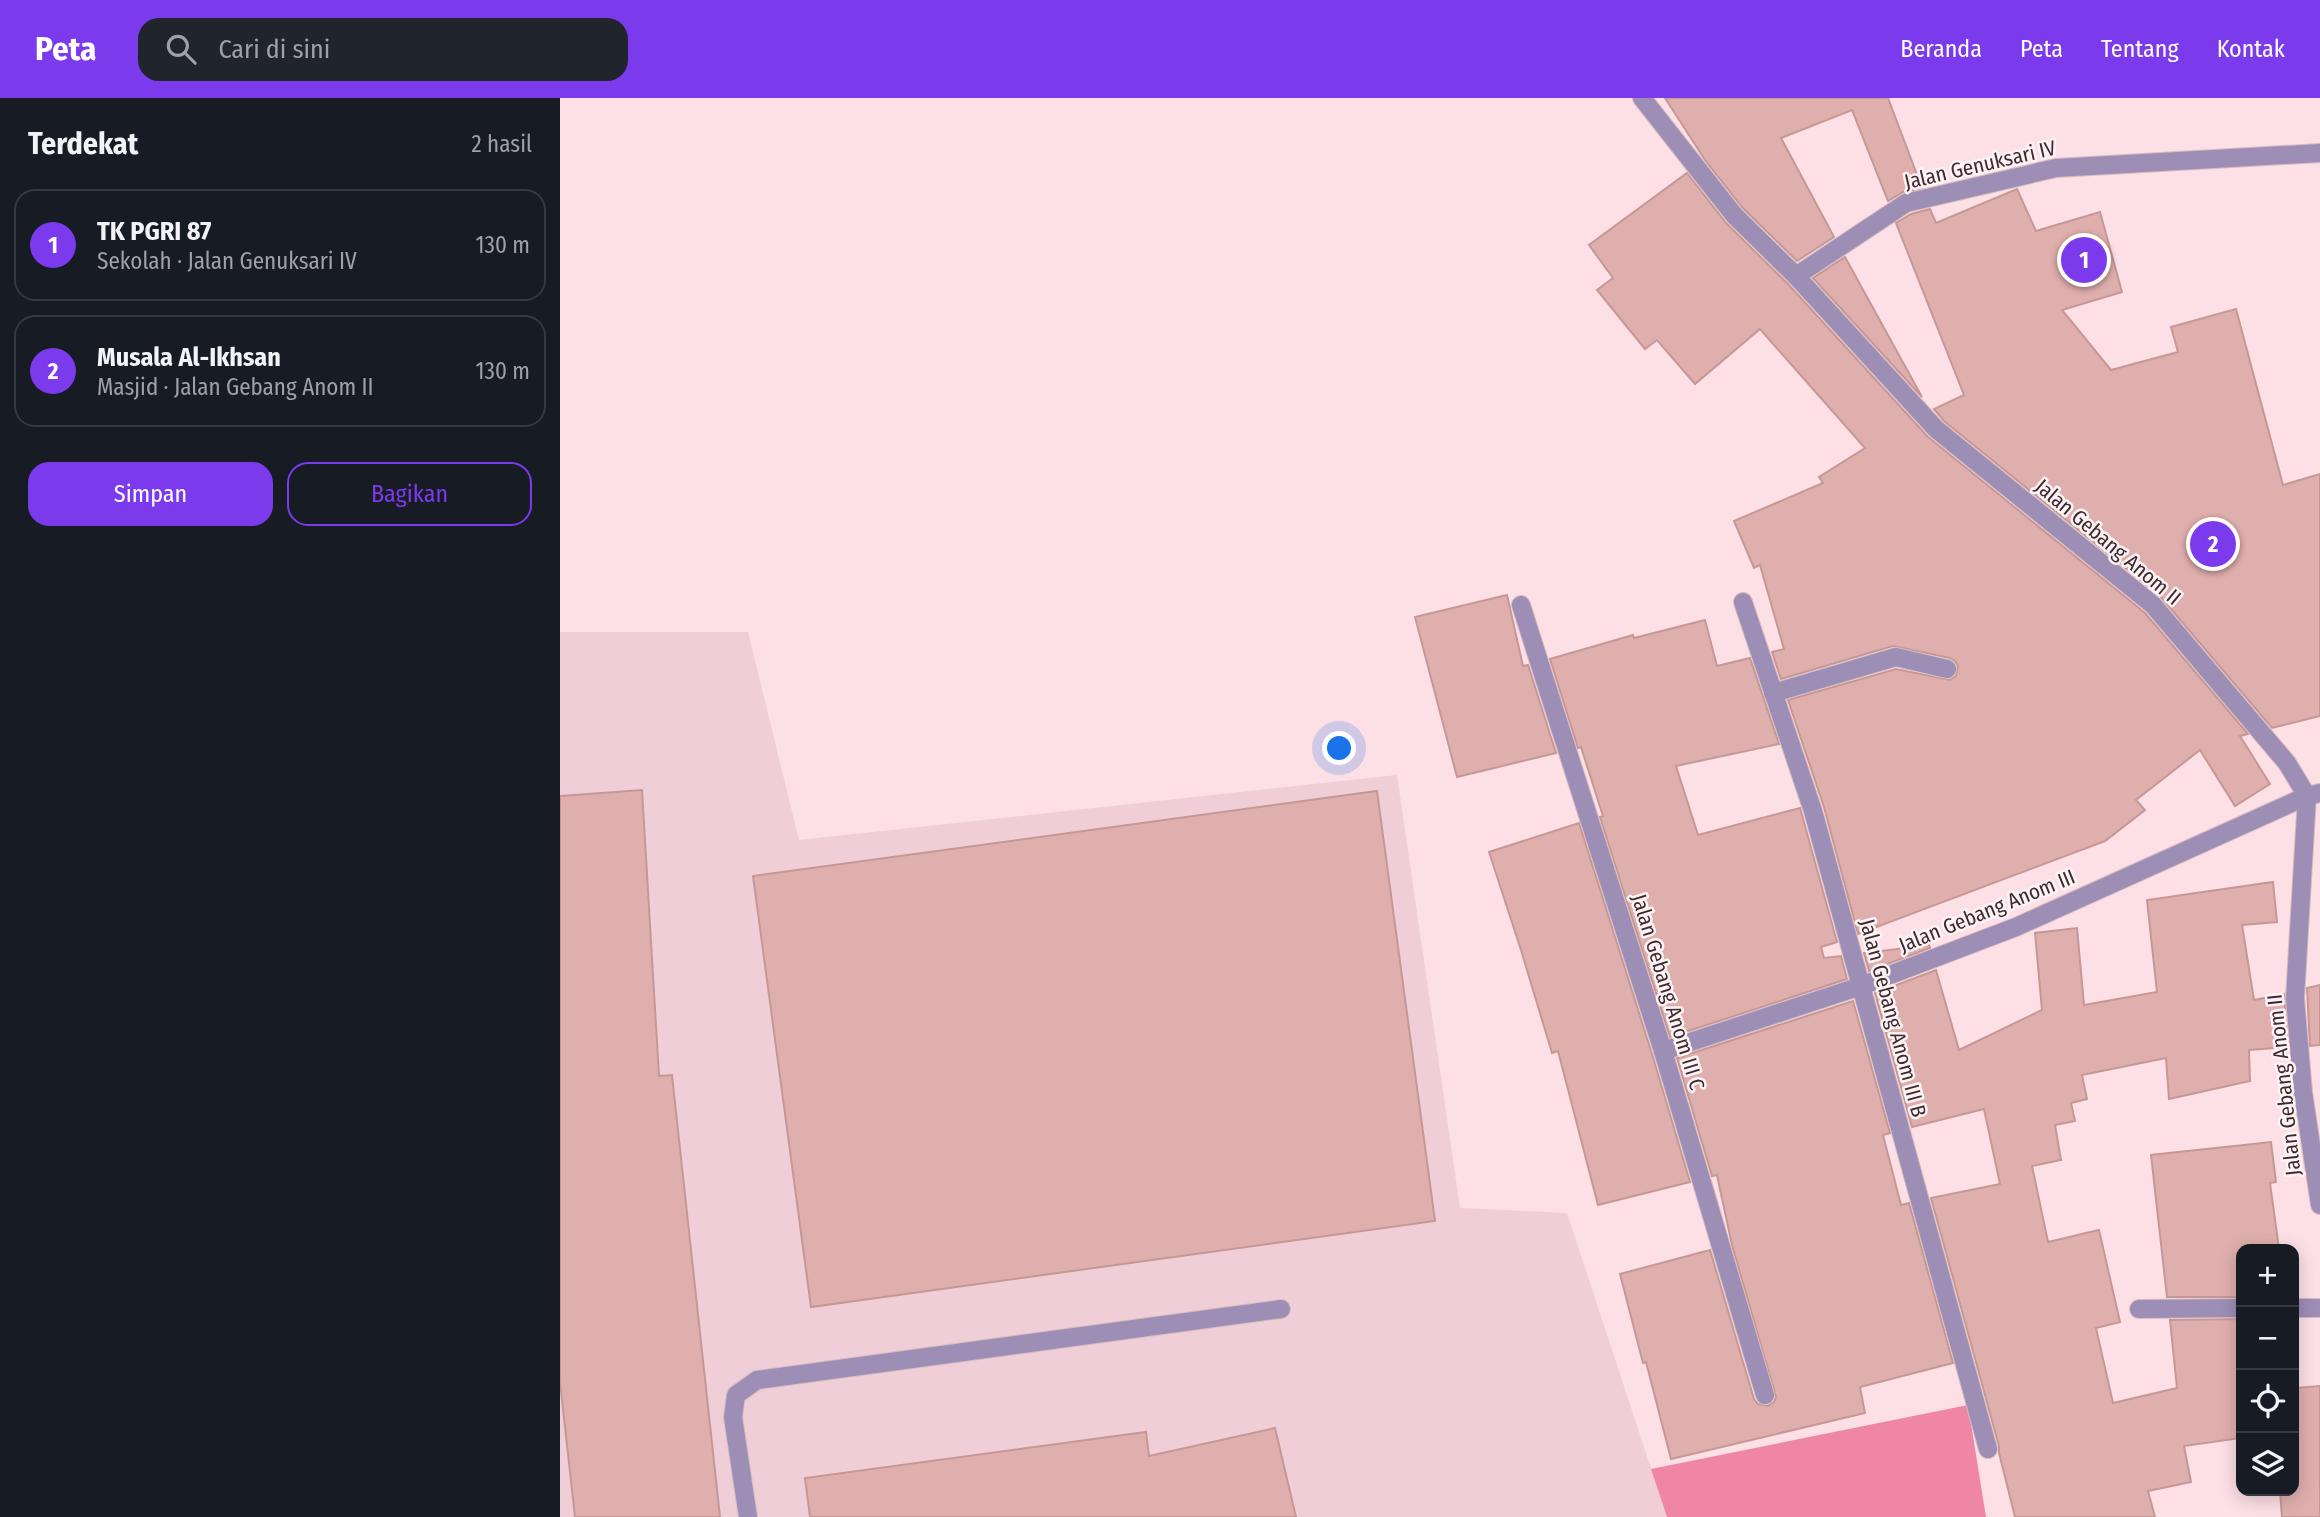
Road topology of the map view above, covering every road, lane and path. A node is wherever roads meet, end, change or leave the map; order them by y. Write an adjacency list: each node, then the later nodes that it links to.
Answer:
1 (1642, 98): 3 (street, Jalan Gebang Anom II)
2 (2320, 153): 3 (street, Jalan Genuksari IV)
3 (1796, 276): 8 (street, Jalan Gebang Anom II)
4 (1743, 602): 7 (street, Jalan Gebang Anom III B)
5 (1521, 605): 10 (street, Jalan Gebang Anom III C)
6 (1947, 669): 7 (street)
7 (1773, 694): 9 (street, Jalan Gebang Anom III B)
8 (2314, 794): 9 (street, Jalan Gebang Anom III); 11 (street, Jalan Gebang Anom II)
9 (1861, 986): 10 (street, Jalan Gebang Anom III); 18 (street, Jalan Gebang Anom III B)
10 (1663, 1051): 17 (street, Jalan Gebang Anom III C)
11 (2320, 1205)
12 (2236, 1308): 16 (street)
13 (2299, 1308): 14 (street)
14 (2320, 1308)
15 (1281, 1309): 19 (street)
16 (2139, 1309)
17 (1765, 1395)
18 (1988, 1449)
19 (748, 1517)

